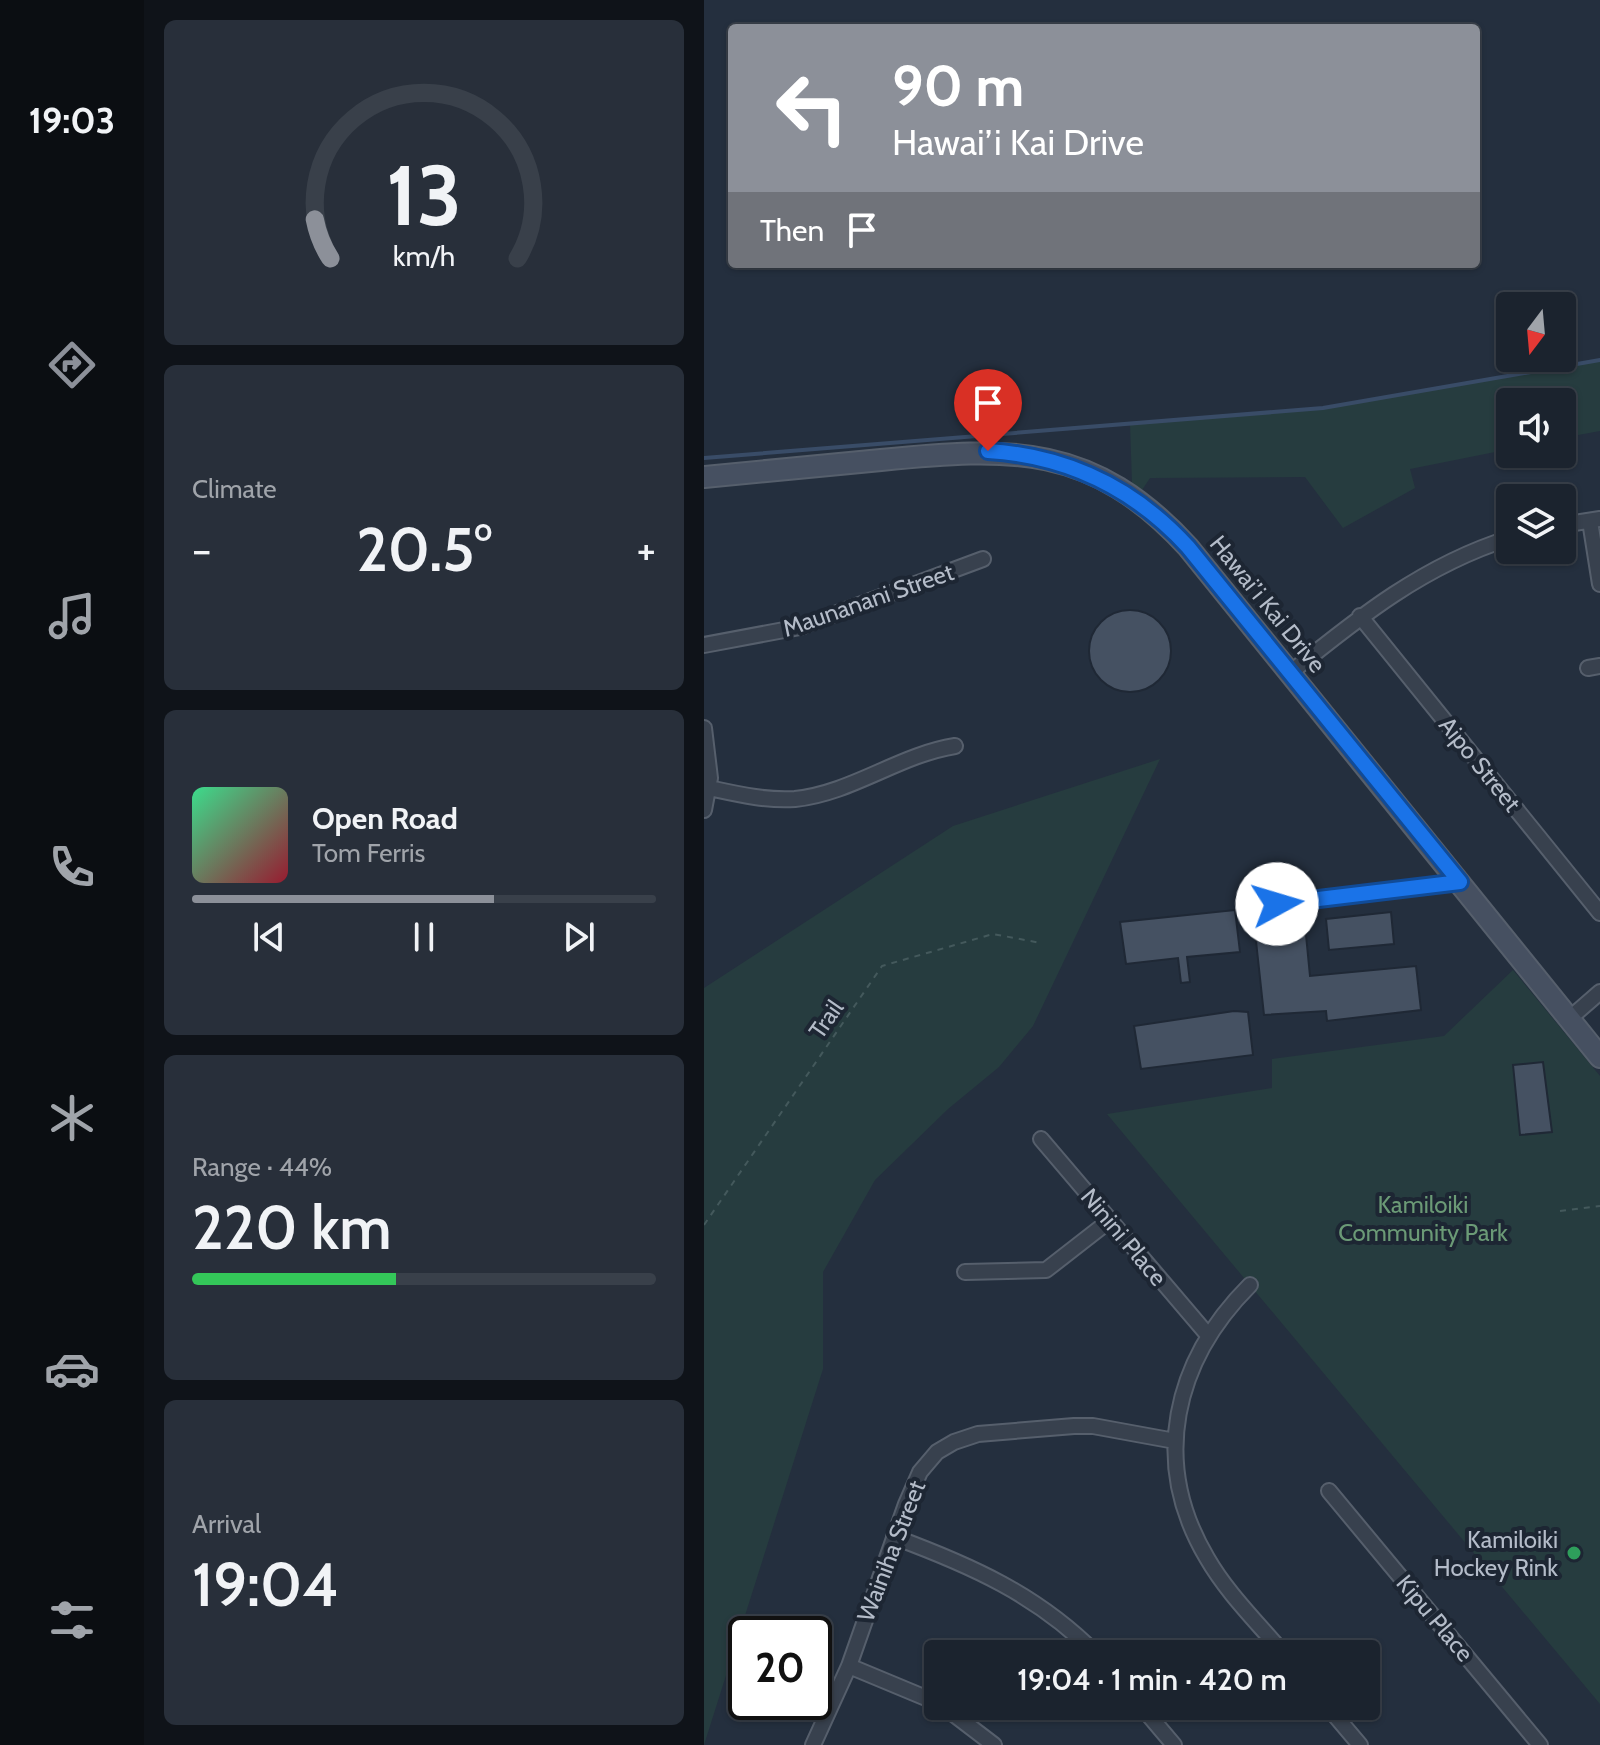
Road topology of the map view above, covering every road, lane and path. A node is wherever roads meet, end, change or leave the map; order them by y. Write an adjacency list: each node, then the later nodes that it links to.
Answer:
1 (704, 477): 8 (main road, Hawai’i Kai Drive)
2 (1595, 520): 5 (street)
3 (1496, 544): 6 (street)
4 (983, 559): 7 (street, Maunanani Street)
5 (1600, 584)
6 (1360, 616): 8 (street); 15 (street, Aipo Street)
7 (704, 645)
8 (1290, 673): 13 (main road, Hawai’i Kai Drive)
9 (704, 728): 11 (street)
10 (955, 746): 11 (street)
11 (709, 788): 12 (street)
12 (704, 810)
13 (1460, 882): 14 (lane); 18 (main road, Hawai’i Kai Drive)
14 (1277, 904)
15 (1600, 913)
16 (1041, 943): 24 (path, Trail)
17 (1600, 992): 18 (street)
18 (1569, 1019): 19 (main road, Hawai’i Kai Drive)
19 (1600, 1057)
20 (1041, 1139): 23 (street, Ninini Place)
21 (1600, 1206): 22 (path)
22 (1560, 1211)
23 (1109, 1221): 25 (street); 27 (street, Ninini Place)
24 (704, 1225)
25 (965, 1272)
26 (1250, 1285): 27 (street)
27 (1207, 1334): 28 (street)
28 (1175, 1441): 30 (street, Wainiha Street); 32 (street)
29 (1329, 1491): 42 (street, Kipu Place)
30 (894, 1537): 31 (street); 33 (street, Wainiha Street)
31 (1081, 1640)
32 (1272, 1640)
33 (849, 1666): 34 (street); 38 (street, Wainiha Street)
34 (924, 1697)
35 (961, 1720): 39 (street)
36 (1153, 1720): 40 (street)
37 (1339, 1720): 41 (street)
38 (813, 1745)
39 (994, 1745)
40 (1174, 1745)
41 (1360, 1745)
42 (1540, 1745)

